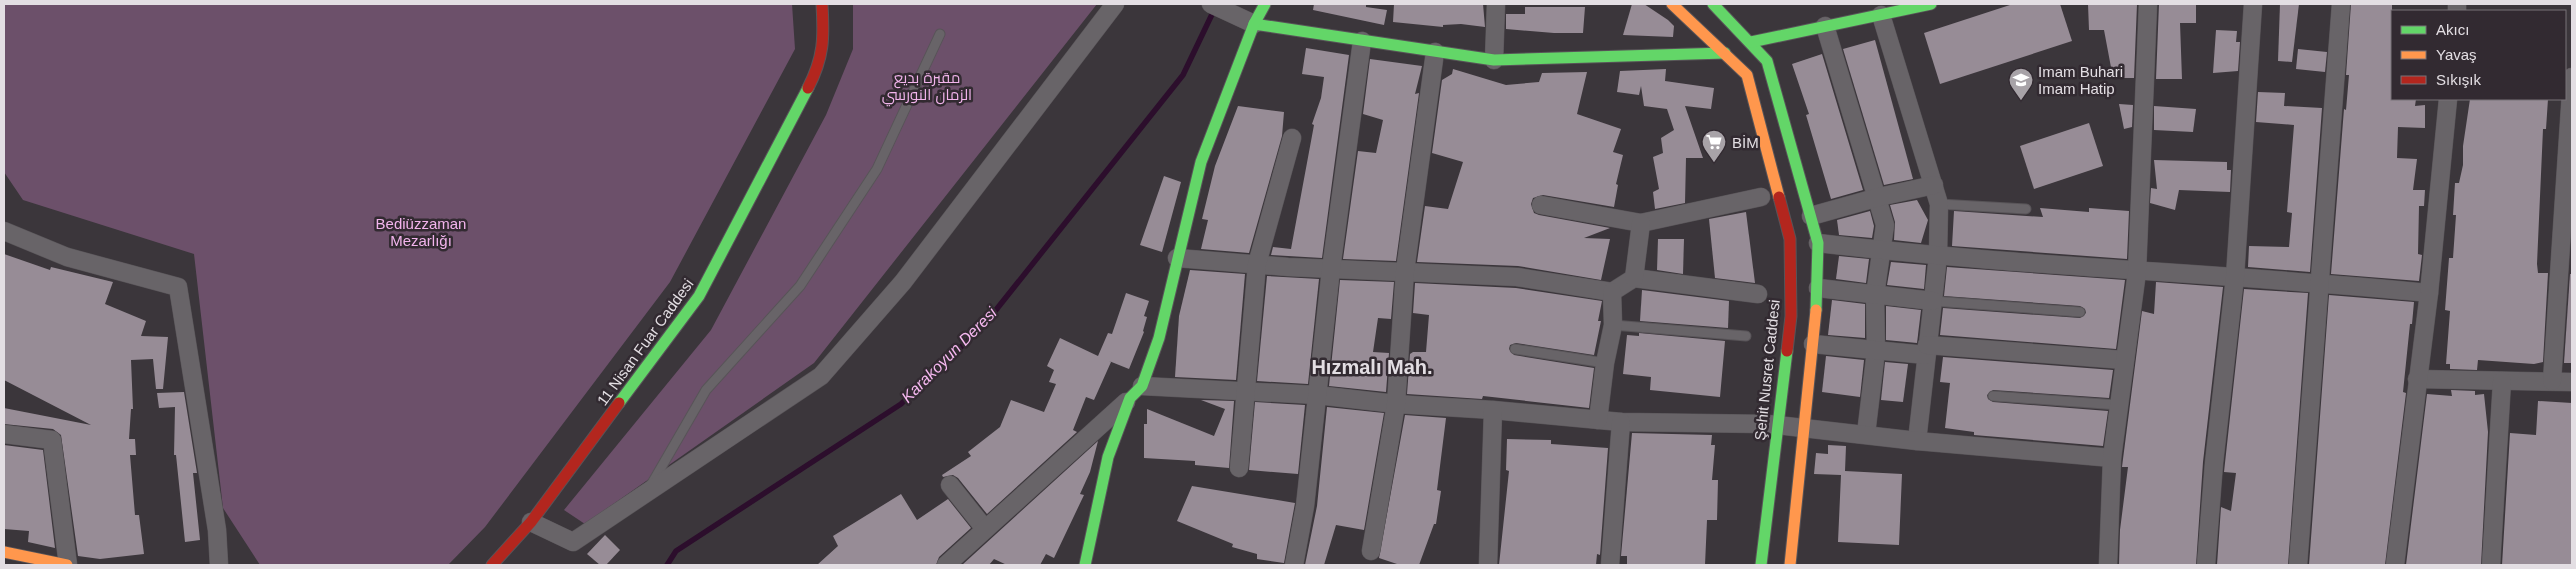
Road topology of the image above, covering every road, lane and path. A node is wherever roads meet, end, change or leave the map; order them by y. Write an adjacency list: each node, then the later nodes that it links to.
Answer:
1 (822, 4): 82 (main road, 11 Nisan Fuar Caddesi)
2 (1115, 4): 81 (street)
3 (1211, 4): 13 (street)
4 (1265, 4): 13 (main road)
5 (1496, 4): 20 (street)
6 (1672, 4): 19 (main road, Şehit Nusret Caddesi)
7 (1712, 4): 17 (main road)
8 (1931, 4): 12 (main road)
9 (2148, 4): 41 (street)
10 (2253, 4): 42 (street)
11 (2341, 4): 44 (street)
12 (1881, 15): 14 (main road); 24 (street)
13 (1254, 24): 16 (main road); 37 (main road)
14 (1825, 26): 17 (main road); 26 (street)
15 (940, 34): 81 (lane)
16 (1362, 41): 18 (main road); 39 (street)
17 (1751, 42): 30 (main road)
18 (1435, 52): 20 (main road); 40 (street)
19 (1725, 53): 20 (main road); 73 (main road, Şehit Nusret Caddesi)
20 (1494, 60)
21 (2572, 77): 35 (street)
22 (2448, 100): 47 (street)
23 (1292, 138): 38 (street)
24 (1934, 185): 26 (street); 27 (street)
25 (1761, 197): 31 (street)
26 (1878, 197): 30 (street); 34 (street)
27 (1939, 204): 29 (lane); 36 (street)
28 (1541, 205): 31 (street)
29 (2026, 209)
30 (1811, 216): 33 (main road)
31 (1641, 223): 43 (street)
32 (4, 231): 87 (street)
33 (1818, 244): 34 (street); 45 (main road)
34 (1882, 251): 36 (street); 49 (street)
35 (2566, 255): 62 (street)
36 (1938, 256): 41 (street); 50 (street)
37 (1177, 258): 38 (street); 65 (main road)
38 (1257, 264): 39 (street); 64 (street)
39 (1331, 269): 40 (street); 66 (street)
40 (1405, 271): 46 (street); 68 (street)
41 (2137, 272): 42 (street); 58 (street)
42 (2236, 277): 44 (street); 97 (street)
43 (1634, 278): 46 (street); 48 (street)
44 (2319, 282): 47 (street); 98 (street)
45 (1818, 288): 49 (street); 54 (main road)
46 (1612, 292): 52 (street)
47 (2429, 293): 60 (street)
48 (1758, 294)
49 (1876, 295): 50 (street); 57 (street)
50 (1933, 301): 51 (lane); 56 (street)
51 (2080, 312)
52 (1613, 325): 53 (lane); 59 (street)
53 (1746, 336)
54 (1813, 344): 57 (street); 74 (main road)
55 (1515, 349): 59 (lane)
56 (1927, 350): 57 (street); 58 (street); 77 (street)
57 (1876, 351): 76 (street)
58 (2124, 360): 69 (street)
59 (1604, 363): 71 (street)
60 (2417, 379): 61 (street); 99 (street)
61 (2502, 381): 62 (street); 100 (street)
62 (2552, 381): 63 (street)
63 (2572, 382)
64 (1244, 390): 65 (street); 66 (street); 79 (street)
65 (1136, 392): 83 (street); 90 (main road)
66 (1317, 395): 68 (street); 91 (street)
67 (1994, 396): 69 (lane)
68 (1396, 404): 70 (street); 84 (street)
69 (2118, 406): 78 (street)
70 (1493, 410): 71 (street); 92 (street)
71 (1598, 420): 72 (street)
72 (1621, 422): 73 (street); 93 (street)
73 (1777, 425): 74 (street); 94 (main road, Şehit Nusret Caddesi)
74 (1804, 429): 76 (street); 95 (main road)
75 (4, 434): 86 (street)
76 (1866, 434): 77 (street)
77 (1917, 442): 78 (street)
78 (2112, 458): 96 (street)
79 (1239, 468)
80 (950, 485): 83 (street)
81 (647, 491): 82 (street)
82 (531, 522): 88 (main road, 11 Nisan Fuar Caddesi)
83 (984, 529): 89 (street)
84 (1371, 551)
85 (4, 552): 86 (main road)
86 (68, 565)
87 (219, 565)
88 (492, 565)
89 (946, 565)
90 (1085, 565)
91 (1294, 565)
92 (1488, 565)
93 (1610, 565)
94 (1760, 565)
95 (1790, 565)
96 (2108, 565)
97 (2206, 565)
98 (2298, 565)
99 (2395, 565)
100 (2491, 565)

